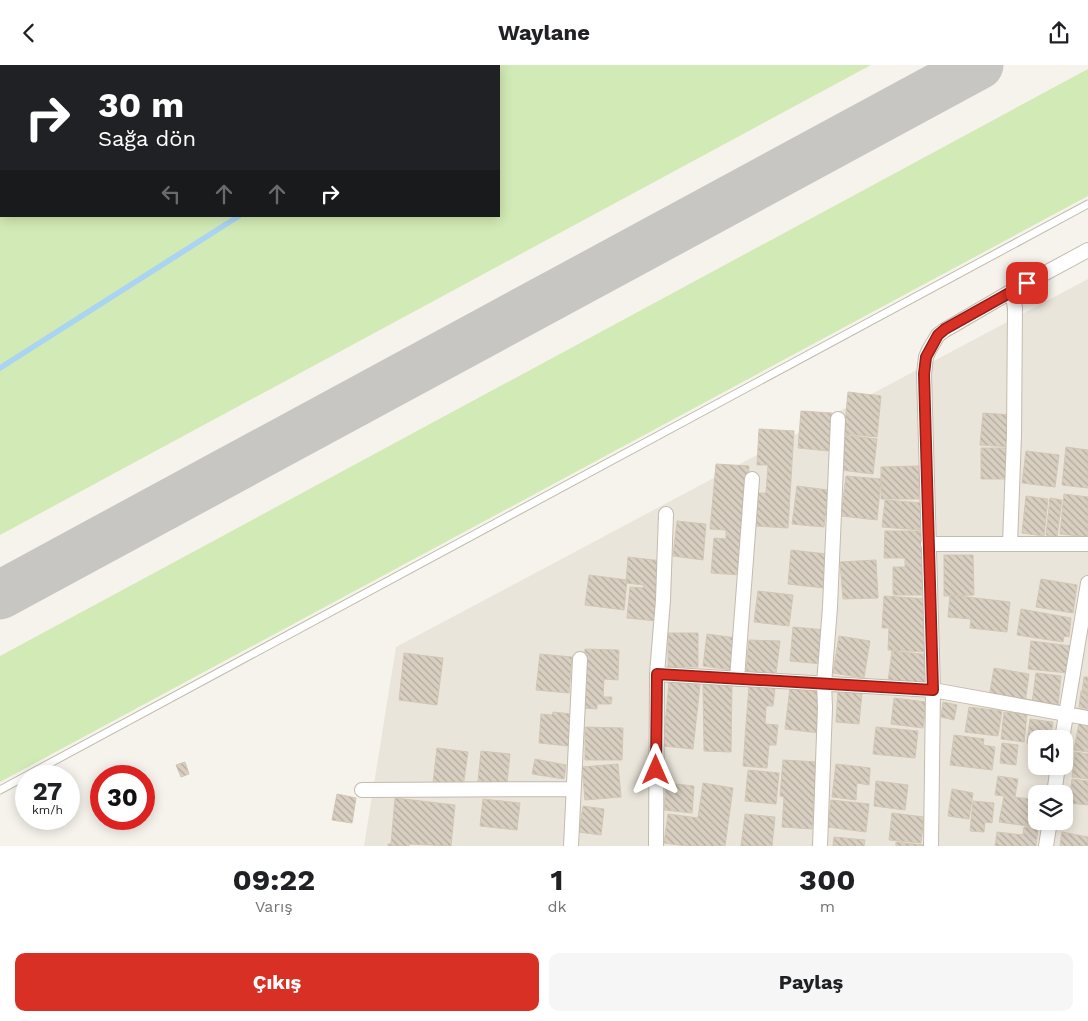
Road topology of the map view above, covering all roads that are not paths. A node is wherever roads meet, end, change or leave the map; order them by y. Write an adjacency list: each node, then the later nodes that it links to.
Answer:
1 (1088, 204): 20 (lane)
2 (1088, 250): 3 (street)
3 (1012, 291): 7 (street); 8 (street)
4 (838, 419): 14 (street)
5 (752, 479): 13 (street)
6 (666, 514): 12 (street)
7 (928, 544): 8 (street); 15 (street)
8 (1010, 544): 9 (street)
9 (1088, 544)
10 (1088, 583): 16 (street)
11 (580, 659): 19 (street)
12 (657, 674): 13 (street); 24 (street)
13 (738, 679): 14 (street)
14 (824, 684): 15 (street); 25 (street)
15 (933, 690): 16 (street); 26 (street)
16 (1065, 715): 17 (street); 18 (street)
17 (1088, 718)
18 (1063, 730)
19 (574, 789): 21 (street); 23 (street)
20 (0, 790)
21 (362, 790)
22 (1049, 830): 27 (street)
23 (571, 846)
24 (656, 846)
25 (820, 846)
26 (931, 846)
27 (1046, 846)

